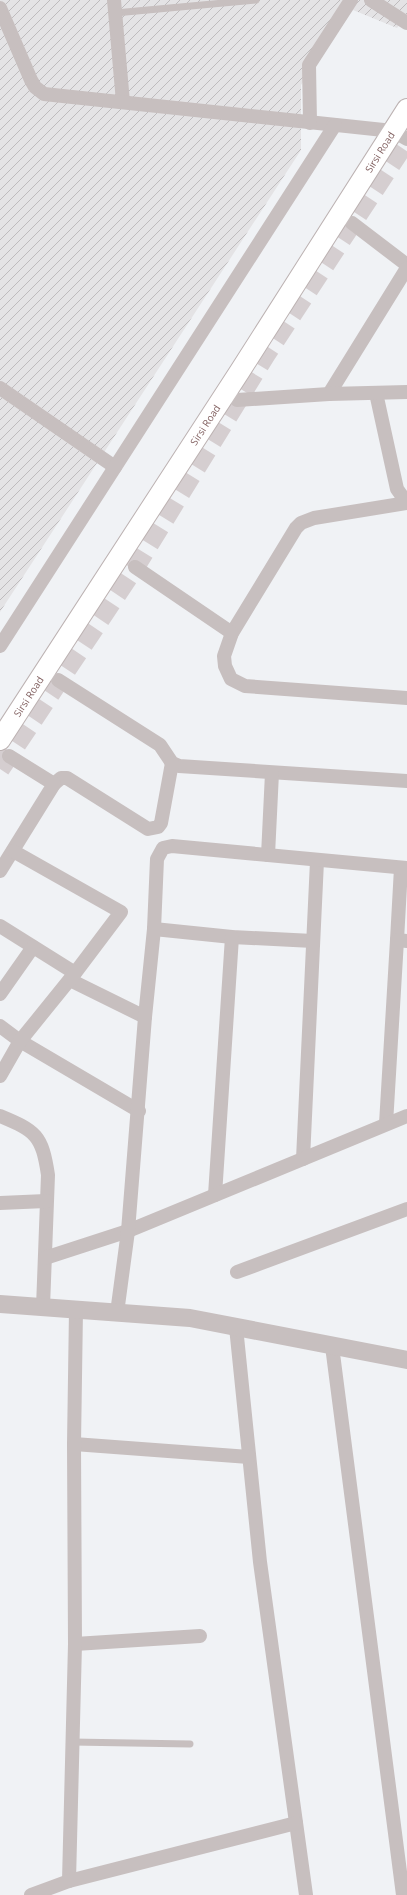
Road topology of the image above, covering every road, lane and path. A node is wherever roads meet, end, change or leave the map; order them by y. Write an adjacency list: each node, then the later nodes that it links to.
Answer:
1 (256, 0): 4 (lane)
2 (350, 0): 10 (street)
3 (371, 0): 7 (street)
4 (193, 3): 5 (lane)
5 (114, 7): 8 (street)
6 (0, 8): 8 (street)
7 (407, 24)
8 (123, 102): 10 (street)
9 (407, 109): 12 (main road, Sirsi Road)
10 (310, 123): 11 (street)
11 (335, 125): 12 (street); 21 (street)
12 (400, 135): 28 (main road, Sirsi Road)
13 (352, 223): 14 (street)
14 (407, 264)
15 (407, 268): 19 (street)
16 (0, 388): 21 (street)
17 (407, 392): 18 (street)
18 (376, 393): 19 (street); 22 (street)
19 (330, 394): 20 (street)
20 (237, 400)
21 (115, 467): 25 (street)
22 (407, 503): 24 (street)
23 (135, 567): 24 (street)
24 (232, 633): 27 (street)
25 (0, 646)
26 (58, 680): 29 (street)
27 (407, 698)
28 (4, 748): 32 (street)
29 (172, 763): 30 (street); 32 (street)
30 (272, 773): 31 (street); 34 (street)
31 (407, 781)
32 (54, 784): 33 (street)
33 (13, 851): 37 (street); 44 (street)
34 (268, 855): 35 (street); 39 (street)
35 (317, 861): 36 (street); 42 (street)
36 (404, 868): 41 (street)
37 (0, 871)
38 (0, 926): 43 (street)
39 (154, 930): 40 (street); 46 (street)
40 (232, 937): 42 (street); 55 (street)
41 (402, 940): 53 (street)
42 (313, 941): 54 (street)
43 (33, 947): 44 (street); 45 (street)
44 (73, 976): 46 (street); 48 (street)
45 (0, 994)
46 (145, 1017): 50 (street)
47 (0, 1026): 48 (street)
48 (20, 1041): 49 (street); 50 (street)
49 (0, 1076)
50 (139, 1111): 59 (street)
51 (0, 1116): 56 (street)
52 (407, 1116): 53 (street)
53 (386, 1124): 54 (street)
54 (303, 1159): 55 (street)
55 (215, 1195): 59 (street)
56 (46, 1201): 57 (street); 60 (street)
57 (0, 1203)
58 (407, 1209): 61 (street)
59 (128, 1231): 60 (street); 65 (street)
60 (45, 1258): 63 (street)
61 (237, 1272)
62 (0, 1304): 63 (street)
63 (43, 1307): 64 (street)
64 (76, 1310): 65 (street); 69 (street)
65 (116, 1313): 66 (street)
66 (236, 1327): 67 (street); 70 (street)
67 (332, 1346): 68 (street); 79 (street)
68 (407, 1360)
69 (74, 1444): 70 (street); 72 (street)
70 (249, 1457): 75 (street)
71 (200, 1636): 72 (street)
72 (75, 1644): 73 (street)
73 (72, 1742): 74 (lane); 76 (street)
74 (190, 1744)
75 (296, 1823): 76 (street); 78 (street)
76 (69, 1881): 77 (street)
77 (31, 1895)
78 (306, 1895)
79 (403, 1895)

